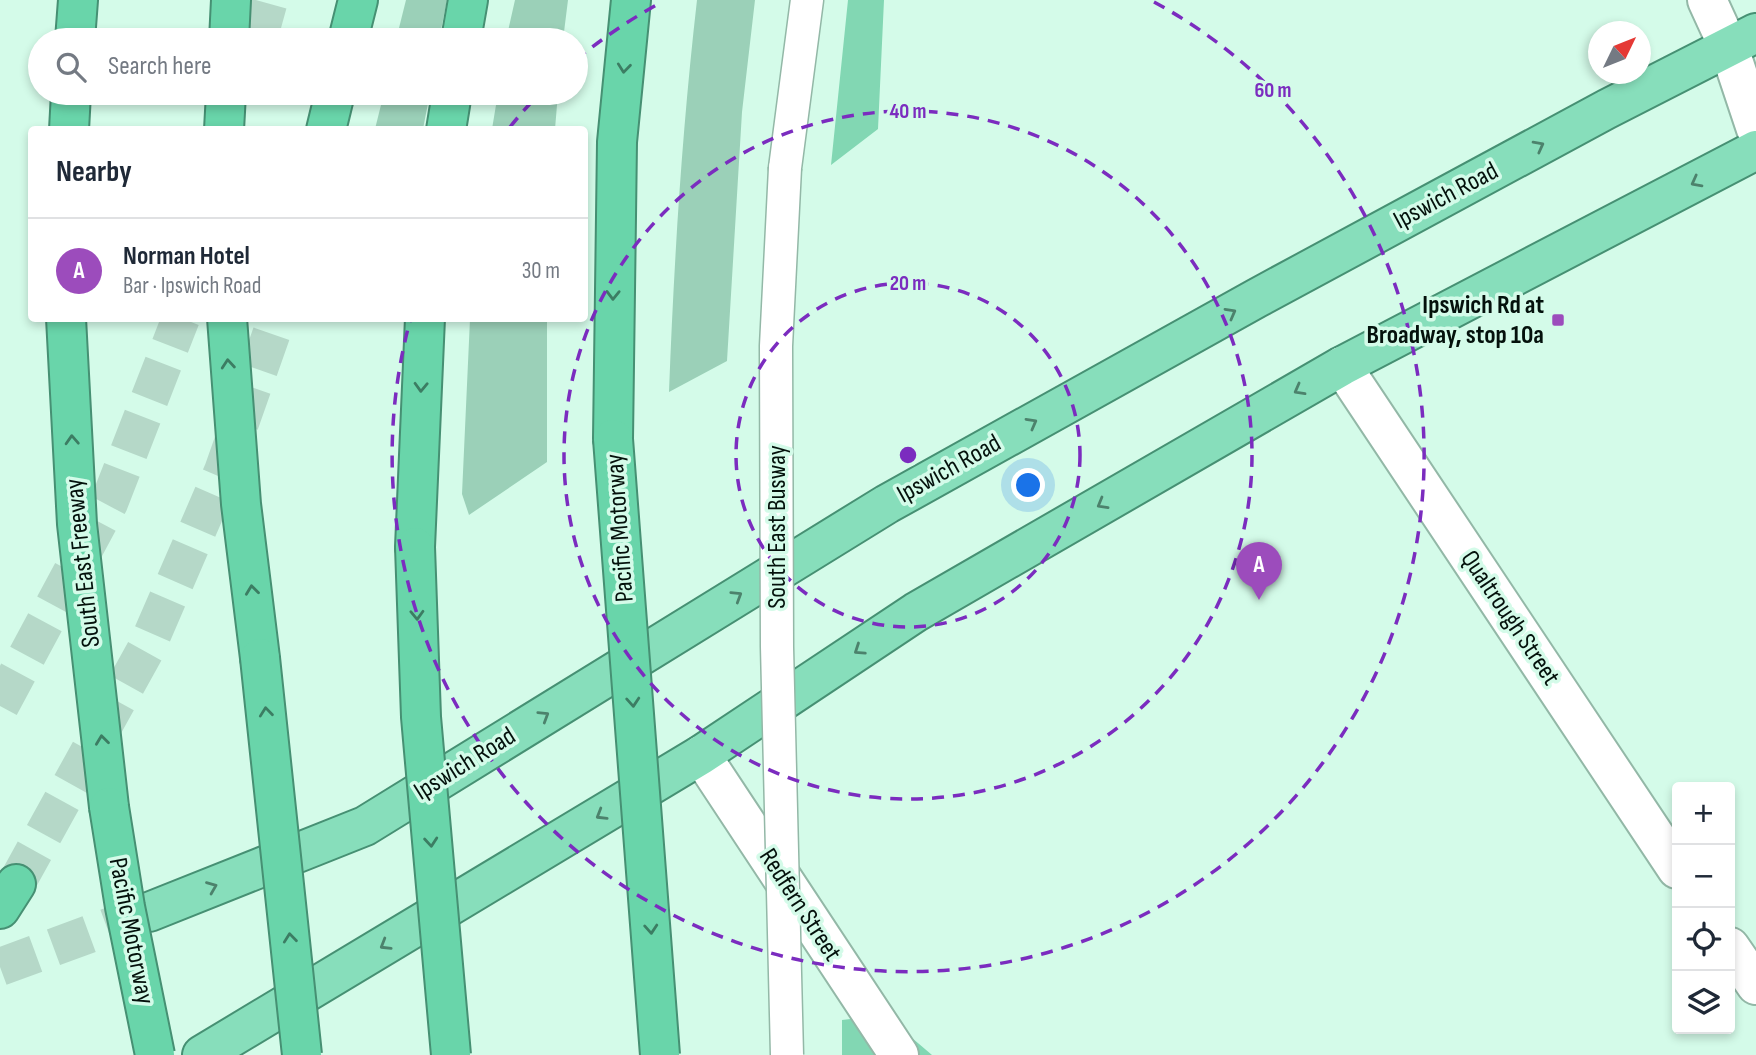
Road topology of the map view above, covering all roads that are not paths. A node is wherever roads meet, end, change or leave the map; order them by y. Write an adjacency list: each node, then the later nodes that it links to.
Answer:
1 (78, 0): 8 (highway)
2 (231, 0): 9 (highway)
3 (358, 0): 10 (highway)
4 (468, 0): 11 (highway)
5 (631, 0): 37 (highway, Pacific Motorway, one-way to 37, bridge)
6 (807, 0): 38 (lane, South East Busway, bridge)
7 (1707, 0): 12 (street)
8 (76, 28)
9 (230, 28)
10 (351, 28)
11 (463, 28)
12 (1742, 40): 21 (street); 30 (highway, Ipswich Road, one-way to 12)
13 (70, 105): 17 (highway)
14 (225, 105): 18 (highway)
15 (332, 105): 19 (highway)
16 (450, 105): 20 (highway)
17 (69, 126)
18 (224, 126)
19 (327, 126)
20 (447, 126)
21 (1756, 129)
22 (1756, 150): 26 (highway, one-way to 26)
23 (66, 322): 28 (highway, South East Freeway, one-way to 23)
24 (227, 322): 35 (highway, one-way to 24, bridge)
25 (425, 322): 36 (highway, one-way to 36, bridge)
26 (1342, 366): 27 (highway, one-way to 27); 29 (street, Qualtrough Street)
27 (701, 755): 34 (highway, one-way to 34); 39 (street, Redfern Street)
28 (109, 807): 33 (highway, Pacific Motorway, bridge)
29 (1672, 862)
30 (149, 912)
31 (1735, 954): 32 (street)
32 (1756, 985)
33 (155, 1055)
34 (202, 1055)
35 (302, 1055)
36 (451, 1055)
37 (660, 1055)
38 (787, 1055)
39 (899, 1055)

